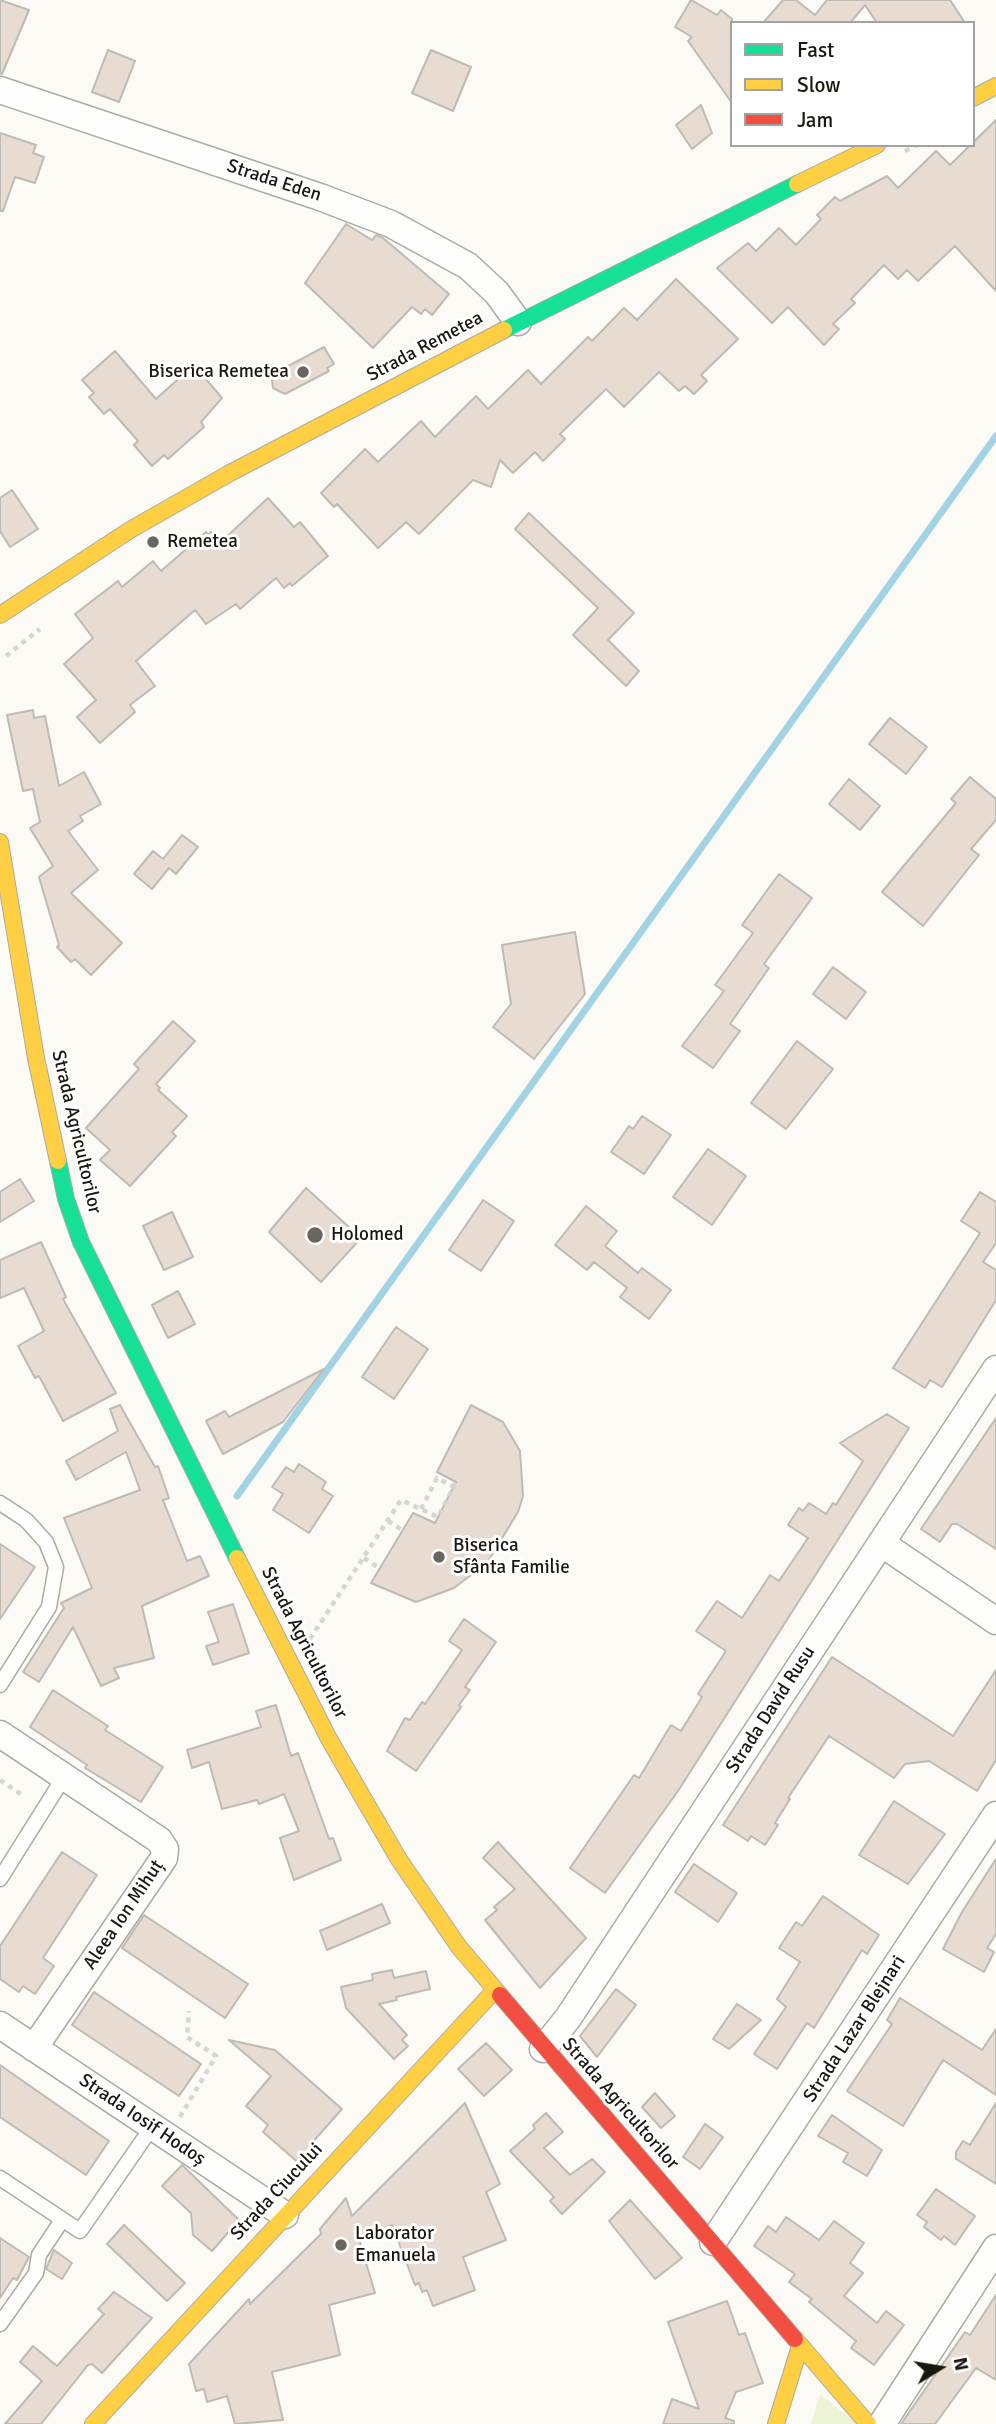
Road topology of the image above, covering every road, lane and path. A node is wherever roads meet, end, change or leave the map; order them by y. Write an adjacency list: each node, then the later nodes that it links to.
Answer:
1 (996, 86): 3 (street)
2 (0, 90): 5 (street, Strada Eden)
3 (975, 97)
4 (873, 147): 5 (street, Strada Remetea)
5 (518, 322): 6 (street, Strada Remetea)
6 (3, 612): 7 (street, Strada Remetea)
7 (0, 630)
8 (37, 631): 9 (path)
9 (6, 656)
10 (0, 842): 30 (street, Strada Agricultorilor)
11 (996, 1369): 18 (street, Strada David Rusu)
12 (0, 1503): 23 (lane)
13 (421, 1509): 14 (path); 14 (path); 15 (path)
14 (438, 1517): 16 (path)
15 (388, 1521): 17 (path); 19 (path)
16 (435, 1523)
17 (402, 1530)
18 (881, 1543): 21 (street); 34 (street, Strada David Rusu)
19 (363, 1558): 20 (path); 22 (path)
20 (380, 1568)
21 (996, 1621)
22 (308, 1642)
23 (0, 1685)
24 (0, 1734): 25 (street, Aleea Ion Mihuț)
25 (64, 1777): 29 (lane); 33 (street, Aleea Ion Mihuț)
26 (0, 1780): 27 (path)
27 (21, 1794)
28 (996, 1815): 40 (street, Strada Lazar Blejnari)
29 (0, 1879)
30 (494, 1991): 34 (street, Strada Agricultorilor); 38 (street, Strada Ciucului)
31 (189, 2011): 35 (path)
32 (0, 2025): 33 (street, Strada Iosif Hodoș)
33 (34, 2048): 36 (street, Strada Iosif Hodoș)
34 (544, 2049): 40 (street, Strada Agricultorilor)
35 (178, 2121)
36 (152, 2127): 38 (street, Strada Iosif Hodoș); 39 (lane)
37 (0, 2178): 39 (lane)
38 (285, 2215): 44 (street, Strada Ciucului)
39 (62, 2220): 42 (lane)
40 (713, 2242): 43 (street, Strada Agricultorilor)
41 (996, 2248): 47 (street)
42 (0, 2324)
43 (800, 2346): 45 (street); 46 (street, Strada Agricultorilor)
44 (93, 2424)
45 (776, 2424)
46 (868, 2424)
47 (882, 2424)

